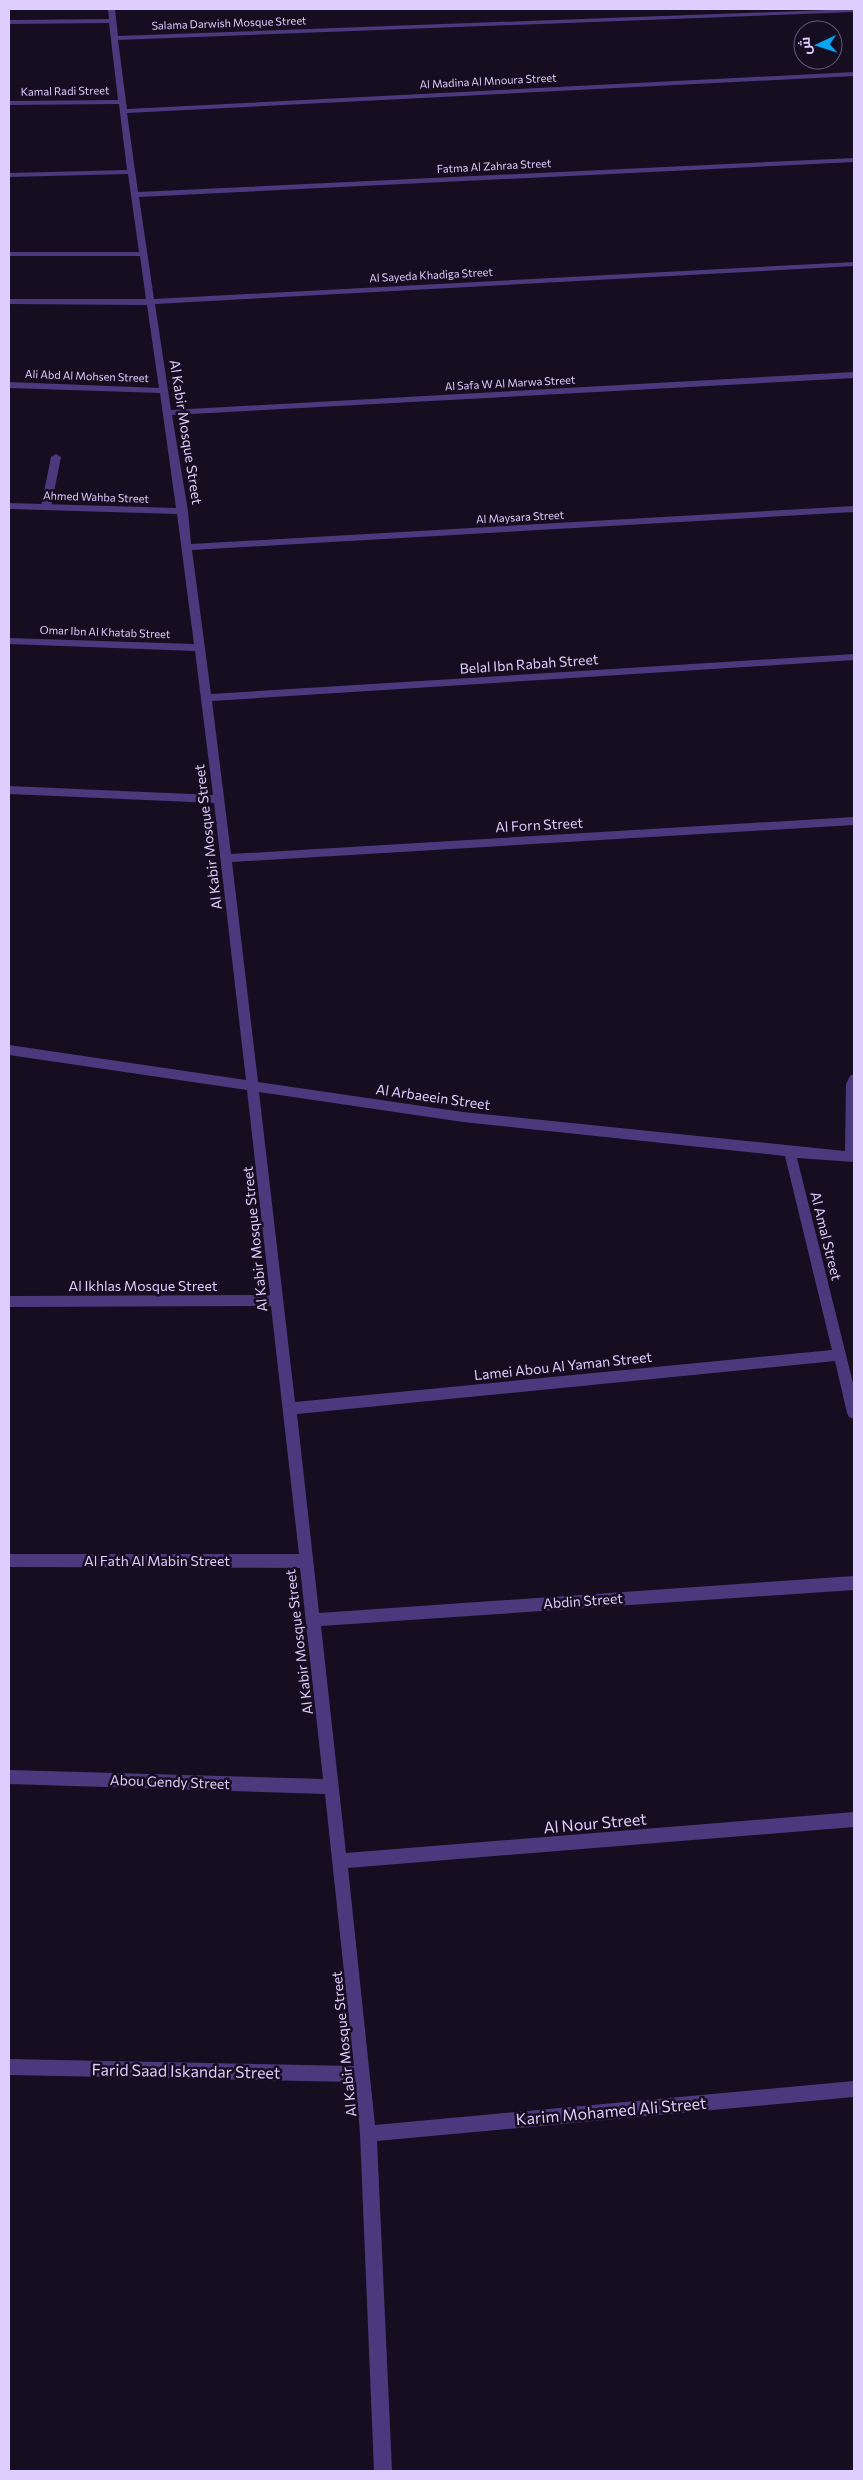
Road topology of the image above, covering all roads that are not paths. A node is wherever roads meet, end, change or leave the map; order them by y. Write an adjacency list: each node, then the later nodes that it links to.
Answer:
1 (854, 10): 4 (street, Salama Darwish Mosque Street)
2 (112, 15): 3 (street); 4 (street, Al Kabir Mosque Street)
3 (9, 22)
4 (114, 38): 7 (street, Al Kabir Mosque Street)
5 (854, 74): 7 (street, Al Madina Al Mnoura Street)
6 (9, 103): 7 (street, Kamal Radi Street)
7 (122, 106): 9 (street, Al Kabir Mosque Street)
8 (854, 160): 11 (street, Fatma Al Zahraa Street)
9 (132, 172): 10 (street); 11 (street, Al Kabir Mosque Street)
10 (9, 174)
11 (135, 195): 13 (street, Al Kabir Mosque Street)
12 (9, 254): 13 (street)
13 (144, 254): 16 (street, Al Kabir Mosque Street)
14 (854, 264): 16 (street, Al Sayeda Khadiga Street)
15 (9, 302): 16 (street, Al Sayeda Khadiga Street)
16 (151, 302): 19 (street, Al Kabir Mosque Street)
17 (854, 375): 20 (street, Al Safa W Al Marwa Street)
18 (9, 385): 19 (street, Ali Abd Al Mohsen Street)
19 (164, 391): 20 (street, Al Kabir Mosque Street)
20 (168, 413): 25 (street, Al Kabir Mosque Street)
21 (56, 457): 23 (street)
22 (9, 506): 23 (street, Ahmed Wahba Street)
23 (46, 507): 25 (street, Ahmed Wahba Street)
24 (854, 509): 26 (street, Al Maysara Street)
25 (183, 511): 26 (street, Al Kabir Mosque Street)
26 (187, 547): 28 (street, Al Kabir Mosque Street)
27 (9, 641): 28 (street, Omar Ibn Al Khatab Street)
28 (200, 648): 30 (street, Al Kabir Mosque Street)
29 (854, 657): 30 (street, Belal Ibn Rabah Street)
30 (206, 698): 32 (street, Al Kabir Mosque Street)
31 (9, 790): 32 (street)
32 (219, 799): 34 (street, Al Kabir Mosque Street)
33 (854, 821): 34 (street, Al Forn Street)
34 (225, 858): 37 (street, Al Kabir Mosque Street)
35 (9, 1050): 37 (street, Al Arbaeein Street)
36 (854, 1079): 39 (street)
37 (253, 1086): 38 (street, Al Arbaeein Street); 40 (street, Al Kabir Mosque Street)
38 (790, 1152): 39 (street, Al Arbaeein Street); 42 (street, Al Amal Street)
39 (853, 1156)
40 (277, 1300): 41 (street, Al Ikhlas Mosque Street); 43 (street, Al Kabir Mosque Street)
41 (9, 1302)
42 (840, 1355): 43 (street, Lamei Abou Al Yaman Street); 44 (street, Al Amal Street)
43 (288, 1409): 46 (street, Al Kabir Mosque Street)
44 (854, 1413)
45 (9, 1561): 46 (street, Al Fath Al Mabin Street)
46 (305, 1562): 48 (street, Al Kabir Mosque Street)
47 (854, 1582): 48 (street, Abdin Street)
48 (313, 1620): 50 (street, Al Kabir Mosque Street)
49 (9, 1777): 50 (street, Abou Gendy Street)
50 (330, 1787): 52 (street, Al Kabir Mosque Street)
51 (854, 1819): 52 (street, Al Nour Street)
52 (339, 1861): 54 (street, Al Kabir Mosque Street)
53 (9, 2067): 54 (street, Farid Saad Iskandar Street)
54 (363, 2074): 56 (street, Al Kabir Mosque Street)
55 (854, 2089): 56 (street, Karim Mohamed Ali Street)
56 (368, 2134): 57 (street, Al Kabir Mosque Street)
57 (383, 2471)

